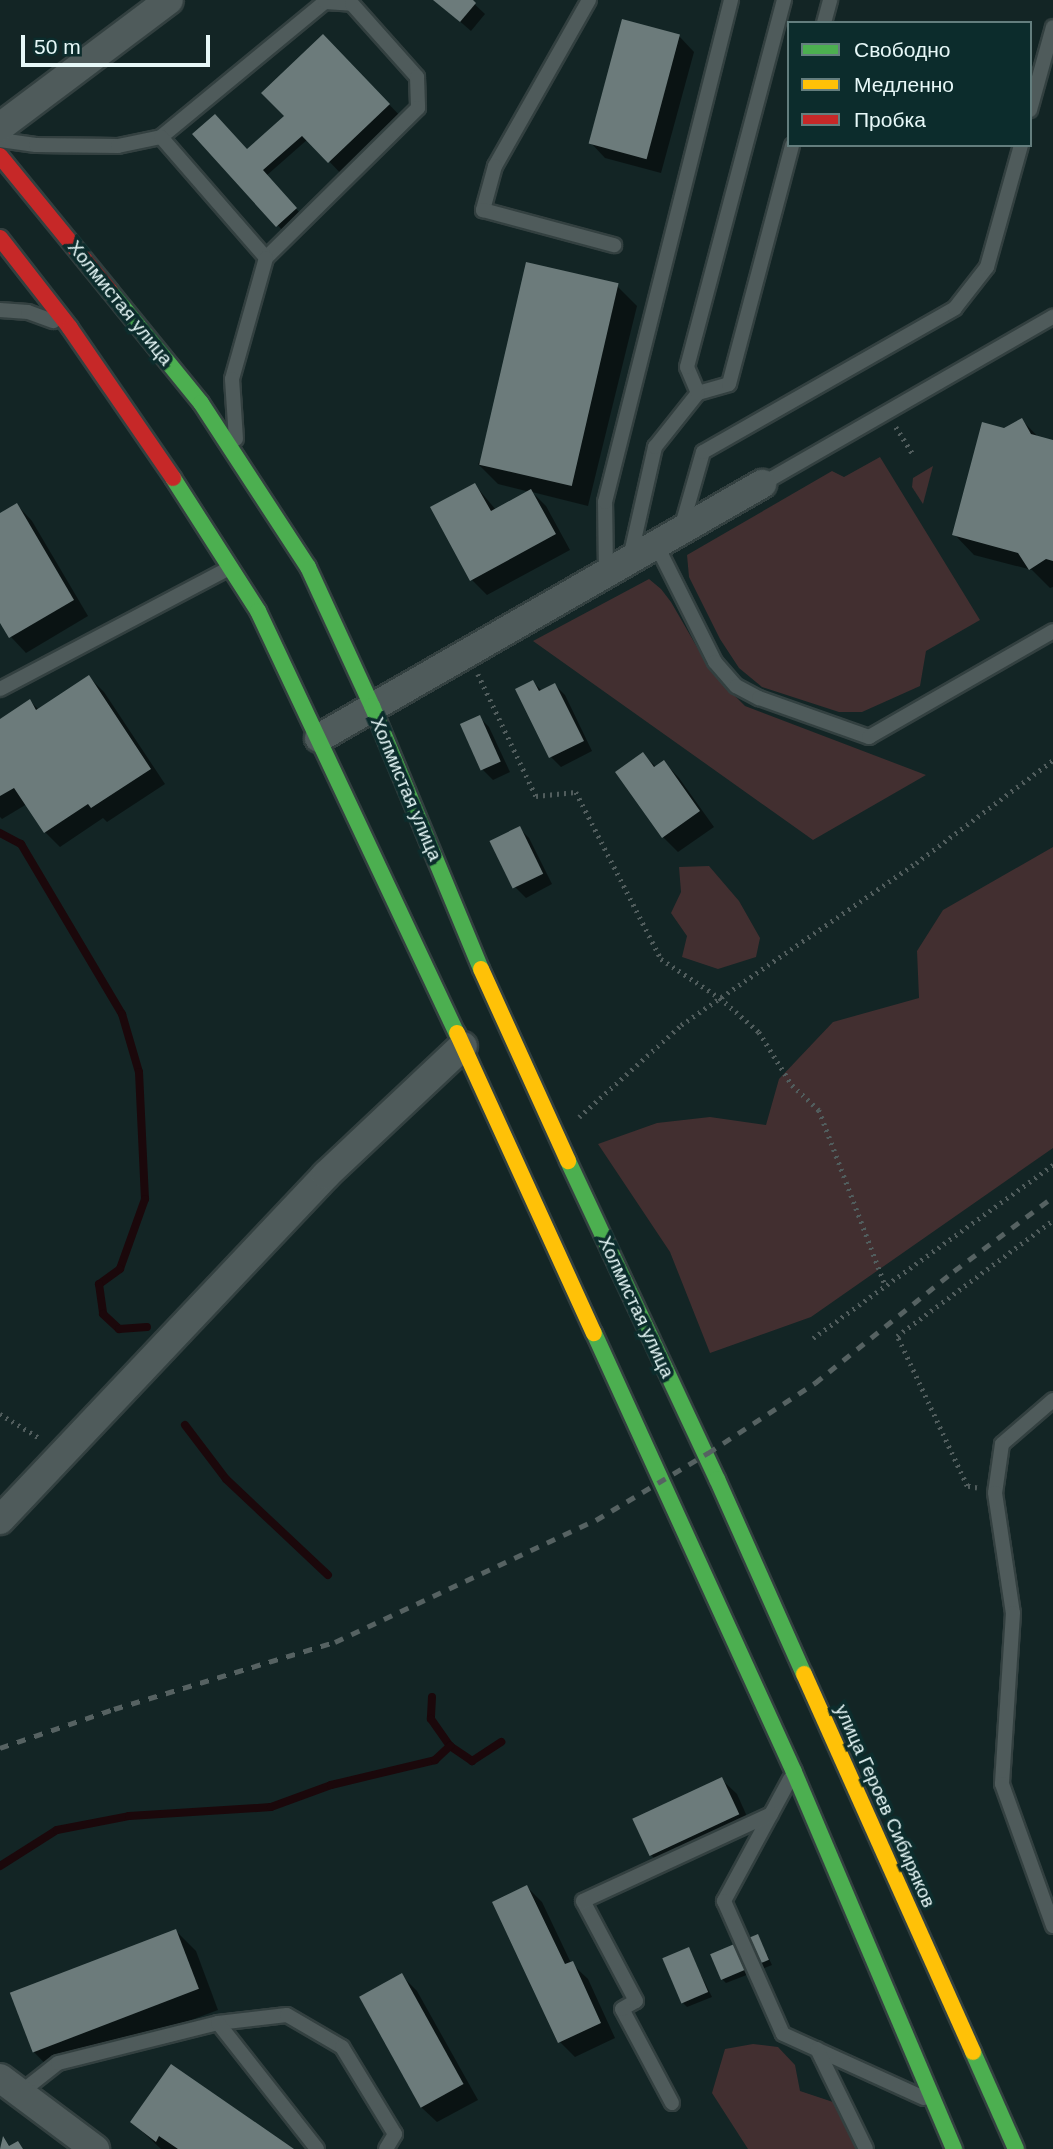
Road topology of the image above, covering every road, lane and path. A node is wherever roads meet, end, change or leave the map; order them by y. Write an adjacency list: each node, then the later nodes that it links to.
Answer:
1 (169, 0): 9 (street)
2 (589, 0): 16 (lane)
3 (731, 0): 25 (lane)
4 (784, 0): 21 (lane)
5 (830, 0): 6 (lane)
6 (825, 21)
7 (1053, 27): 8 (lane)
8 (1032, 103)
9 (0, 127)
10 (161, 136): 11 (lane); 17 (lane); 17 (lane)
11 (0, 140)
12 (791, 147): 21 (lane)
13 (1020, 147): 24 (lane)
14 (0, 156): 22 (highway, Холмистая улица)
15 (0, 238): 20 (highway)
16 (614, 245)
17 (266, 258): 22 (lane)
18 (0, 310): 20 (lane)
19 (1053, 317): 23 (lane)
20 (70, 328): 26 (highway)
21 (698, 393): 25 (lane)
22 (237, 458): 30 (highway, Холмистая улица)
23 (762, 484): 24 (street)
24 (668, 537): 25 (street); 27 (lane)
25 (618, 564): 28 (street)
26 (230, 568): 29 (lane); 31 (highway)
27 (1053, 631)
28 (467, 651): 30 (street); 33 (path)
29 (0, 690)
30 (372, 706): 31 (street); 35 (highway, Холмистая улица)
31 (319, 738): 34 (highway)
32 (1053, 760): 33 (path)
33 (720, 998): 35 (path); 38 (path)
34 (463, 1046): 42 (street); 46 (highway)
35 (556, 1139): 43 (highway, Холмистая улица)
36 (1053, 1165): 38 (path)
37 (1053, 1220): 44 (path)
38 (885, 1285): 39 (path)
39 (813, 1338)
40 (1053, 1400): 44 (lane)
41 (0, 1414): 42 (path)
42 (66, 1453): 45 (street)
43 (717, 1479): 59 (highway, улица Героев Сибиряков)
44 (995, 1493): 48 (lane)
45 (0, 1520)
46 (794, 1772): 47 (lane); 52 (highway)
47 (771, 1814): 50 (lane); 53 (lane)
48 (1053, 1926)
49 (218, 2023): 51 (lane); 55 (lane); 56 (lane)
50 (817, 2049): 52 (lane); 57 (lane)
51 (10, 2085): 54 (street)
52 (932, 2101): 58 (highway)
53 (673, 2103)
54 (95, 2149)
55 (317, 2149)
56 (386, 2149)
57 (866, 2149)
58 (954, 2149)
59 (1016, 2149)

